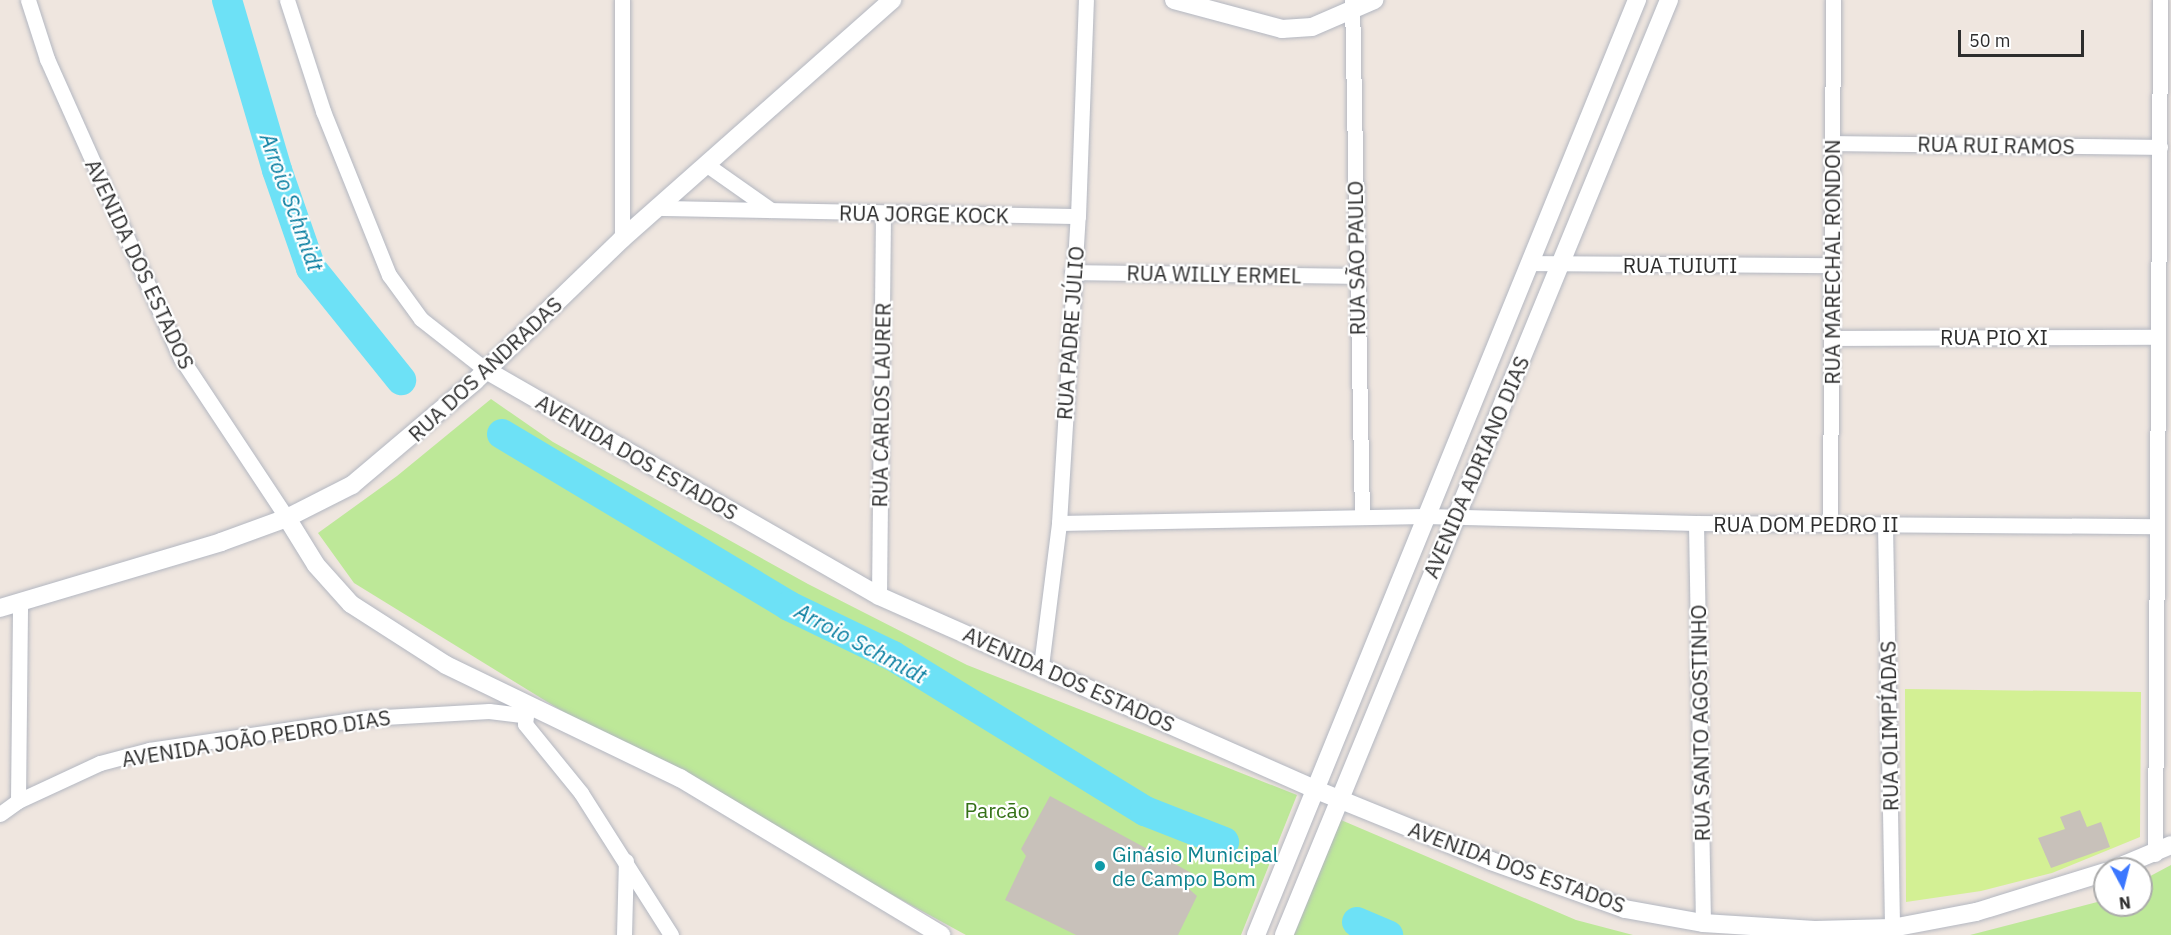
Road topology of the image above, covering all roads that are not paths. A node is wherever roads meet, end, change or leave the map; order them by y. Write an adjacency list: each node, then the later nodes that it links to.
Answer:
1 (28, 0): 32 (street, AVENIDA DOS ESTADOS)
2 (287, 0): 28 (street, AVENIDA DOS ESTADOS)
3 (622, 0): 20 (street)
4 (892, 0): 15 (street, RUA DOS ANDRADAS)
5 (1086, 0): 19 (street, RUA PADRE JÚLIO)
6 (1174, 0): 12 (street)
7 (1374, 0): 12 (street)
8 (1637, 0): 21 (street, AVENIDA ADRIANO DIAS)
9 (1669, 0): 22 (street, AVENIDA ADRIANO DIAS)
10 (1833, 0): 13 (street, RUA MARECHAL RONDON)
11 (2160, 0): 14 (street)
12 (1352, 5): 25 (street, RUA SÃO PAULO)
13 (1833, 142): 14 (street, RUA RUI RAMOS); 23 (street, RUA MARECHAL RONDON)
14 (2160, 147): 26 (street)
15 (706, 165): 16 (street, RUA DOS ANDRADAS); 17 (street)
16 (659, 208): 17 (street, RUA JORGE KOCK); 20 (street, RUA DOS ANDRADAS)
17 (771, 210): 18 (street, RUA JORGE KOCK)
18 (883, 213): 19 (street, RUA JORGE KOCK); 39 (street, RUA CARLOS LAURER)
19 (1078, 216): 24 (street, RUA PADRE JÚLIO)
20 (622, 239): 28 (street, RUA DOS ANDRADAS)
21 (1528, 263): 22 (street, RUA TUIUTI); 30 (street, AVENIDA ADRIANO DIAS)
22 (1560, 264): 23 (street, RUA TUIUTI); 31 (street, AVENIDA ADRIANO DIAS)
23 (1832, 265): 27 (street, RUA MARECHAL RONDON)
24 (1072, 272): 25 (street, RUA WILLY ERMEL); 33 (street, RUA PADRE JÚLIO)
25 (1357, 276): 29 (street, RUA SÃO PAULO)
26 (2156, 337): 27 (street, RUA PIO XI); 37 (street)
27 (1832, 338): 35 (street, RUA MARECHAL RONDON)
28 (486, 370): 32 (street, RUA DOS ANDRADAS); 39 (street, AVENIDA DOS ESTADOS)
29 (1362, 516): 30 (street, RUA DOM PEDRO II); 33 (street, RUA DOM PEDRO II)
30 (1425, 516): 31 (street, RUA DOM PEDRO II); 44 (street, AVENIDA ADRIANO DIAS)
31 (1455, 516): 34 (street, RUA DOM PEDRO II); 45 (street, AVENIDA ADRIANO DIAS)
32 (287, 518): 40 (street, RUA DOS ANDRADAS); 43 (street, AVENIDA DOS ESTADOS)
33 (1059, 523): 42 (street, RUA PADRE JÚLIO)
34 (1696, 523): 35 (street, RUA DOM PEDRO II); 52 (street, RUA SANTO AGOSTINHO)
35 (1830, 524): 36 (street, RUA DOM PEDRO II)
36 (1886, 524): 37 (street, RUA DOM PEDRO II); 53 (street, RUA OLIMPÍADAS)
37 (2157, 526): 38 (street)
38 (2164, 543): 48 (street)
39 (879, 596): 42 (street, AVENIDA DOS ESTADOS)
40 (20, 602): 41 (street, RUA DOS ANDRADAS); 46 (street)
41 (0, 608)
42 (1041, 666): 44 (street, AVENIDA DOS ESTADOS)
43 (526, 710): 46 (street, AVENIDA JOÃO PEDRO DIAS); 50 (street); 56 (street, AVENIDA DOS ESTADOS)
44 (1314, 789): 45 (street, AVENIDA DOS ESTADOS); 57 (street, AVENIDA ADRIANO DIAS)
45 (1340, 800): 52 (street, AVENIDA DOS ESTADOS); 58 (street, AVENIDA ADRIANO DIAS)
46 (18, 801): 47 (street, AVENIDA JOÃO PEDRO DIAS)
47 (0, 814)
48 (2163, 849): 49 (street)
49 (2143, 857)
50 (626, 861): 54 (street); 55 (street)
51 (2093, 876): 53 (street, AVENIDA DOS ESTADOS)
52 (1703, 923): 53 (street, AVENIDA DOS ESTADOS)
53 (1892, 928)
54 (624, 935)
55 (671, 935)
56 (941, 935)
57 (1257, 935)
58 (1284, 935)

